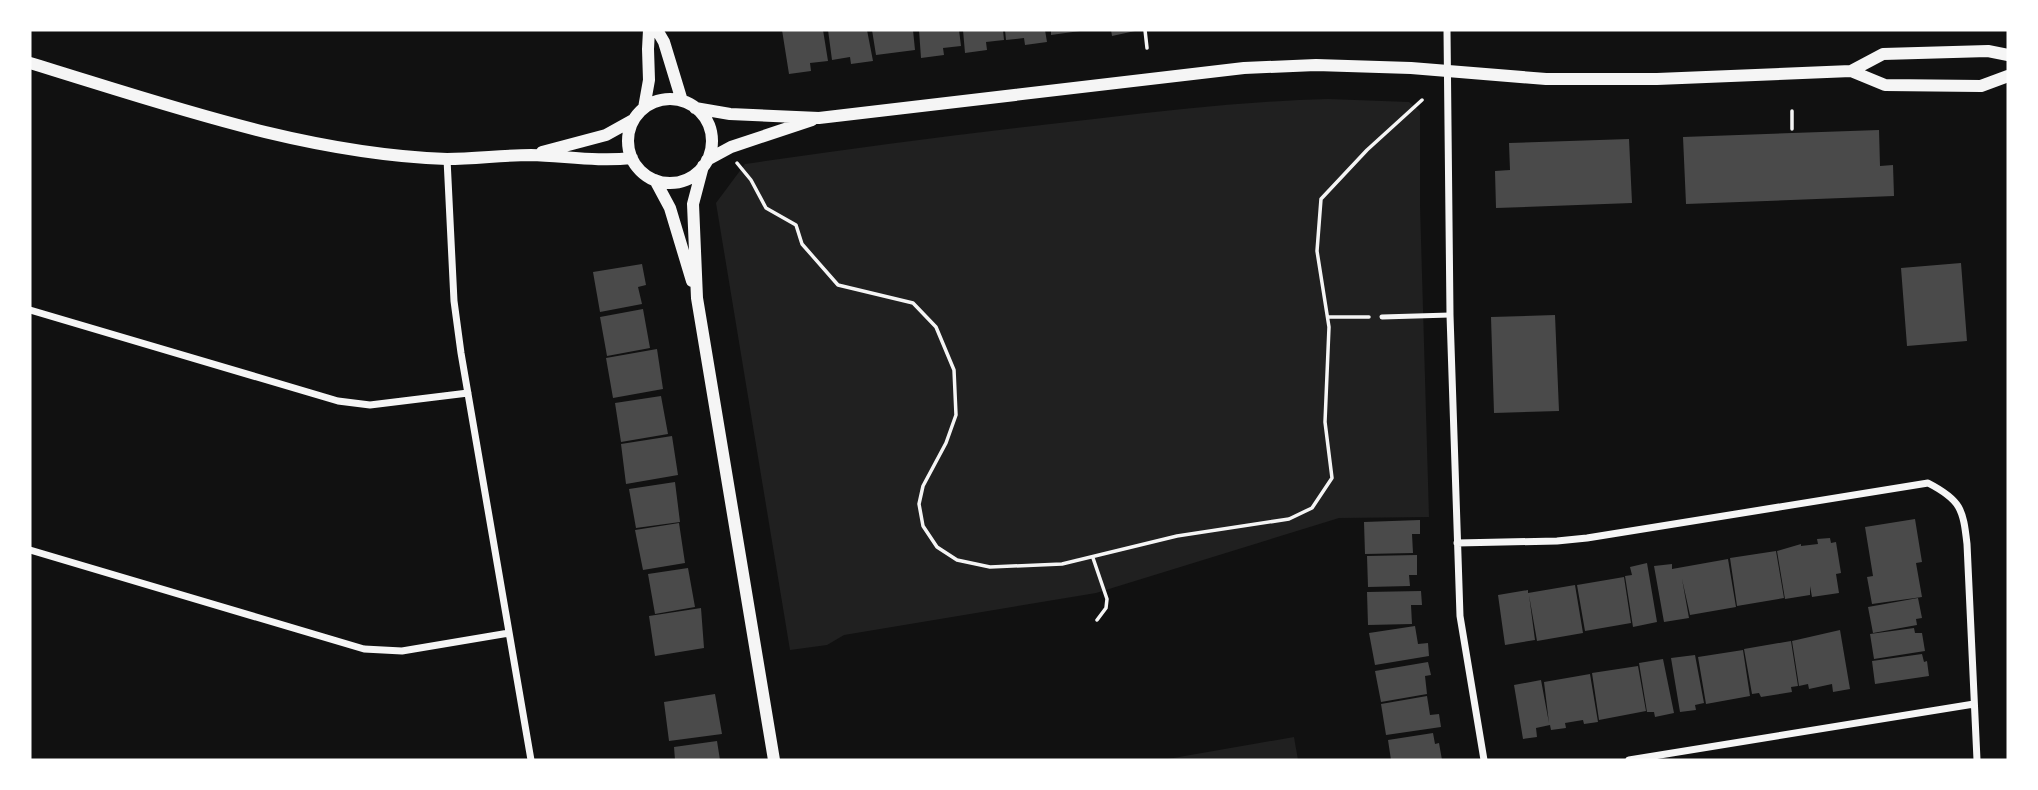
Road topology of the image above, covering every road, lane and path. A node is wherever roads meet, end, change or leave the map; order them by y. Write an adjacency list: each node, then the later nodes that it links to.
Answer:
1 (649, 30): 13 (street)
2 (657, 30): 12 (street)
3 (1145, 30): 5 (path)
4 (1447, 30): 9 (street)
5 (1147, 48)
6 (2008, 55): 8 (street)
7 (30, 63): 21 (street)
8 (1851, 71): 9 (street); 10 (street)
9 (1447, 72): 16 (street); 27 (street)
10 (2008, 76)
11 (1422, 100): 28 (path)
12 (682, 101): 13 (street); 14 (street)
13 (644, 108): 17 (street)
14 (695, 108): 16 (street); 22 (street)
15 (1792, 111): 18 (path)
16 (819, 118): 22 (street)
17 (633, 120): 19 (street); 20 (street)
18 (1792, 129)
19 (531, 155): 20 (street); 21 (street)
20 (632, 158): 24 (street)
21 (447, 159): 30 (street)
22 (705, 163): 24 (street); 25 (street)
23 (737, 163): 33 (path)
24 (655, 180): 25 (street)
25 (697, 298): 38 (street)
26 (30, 310): 30 (street)
27 (1450, 315): 29 (lane); 31 (street)
28 (1327, 317): 29 (path); 33 (path)
29 (1382, 317)
30 (468, 393): 35 (street)
31 (1457, 543): 36 (street); 39 (street)
32 (30, 550): 35 (street)
33 (1093, 558): 34 (path)
34 (1097, 620)
35 (509, 633): 37 (street)
36 (1974, 704): 40 (street); 41 (street)
37 (531, 760)
38 (774, 760)
39 (1484, 760)
40 (1629, 760)
41 (1977, 760)

